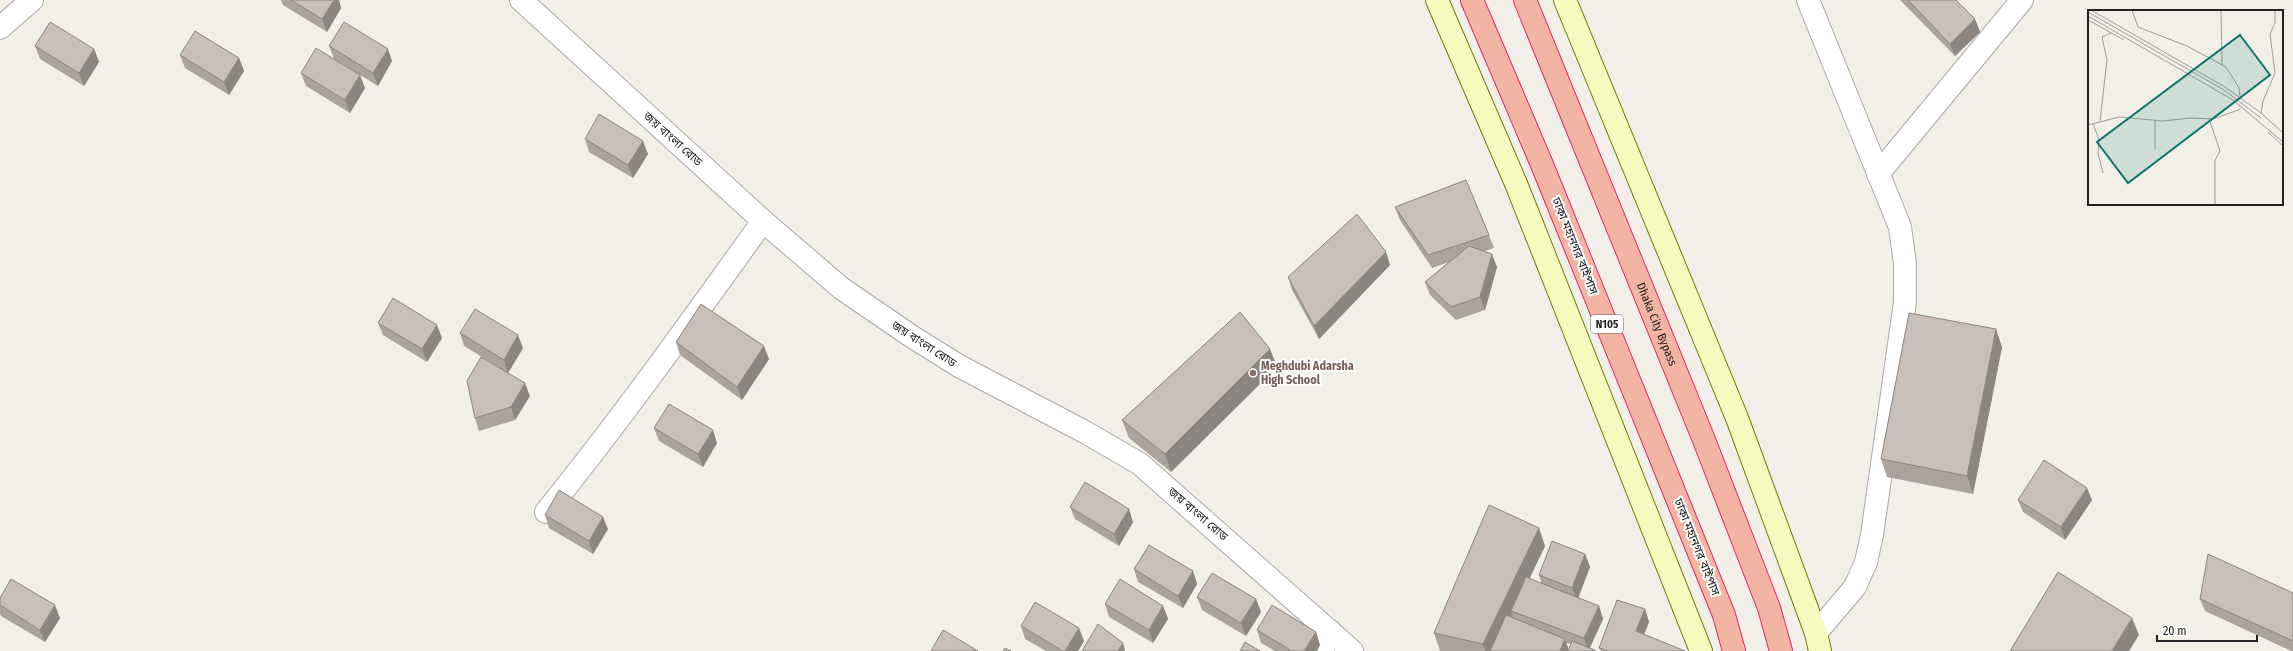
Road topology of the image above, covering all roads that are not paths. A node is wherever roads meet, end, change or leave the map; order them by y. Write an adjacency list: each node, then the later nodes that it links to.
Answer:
1 (32, 0): 9 (street)
2 (521, 0): 11 (street, জয় বাংলা রোড)
3 (1438, 0): 17 (main road)
4 (1472, 0): 18 (highway, ঢাকা মহানগর বাইপাস / N105)
5 (1525, 0): 19 (highway, Dhaka City Bypass)
6 (1565, 0): 14 (main road)
7 (1808, 0): 10 (street)
8 (2022, 0): 10 (street)
9 (0, 28)
10 (1878, 174): 14 (street)
11 (763, 222): 12 (street); 13 (street, জয় বাংলা রোড)
12 (546, 512)
13 (1330, 631): 15 (street); 16 (street, জয় বাংলা রোড)
14 (1818, 642)
15 (1322, 651)
16 (1352, 651)
17 (1701, 651)
18 (1734, 651)
19 (1782, 651)

